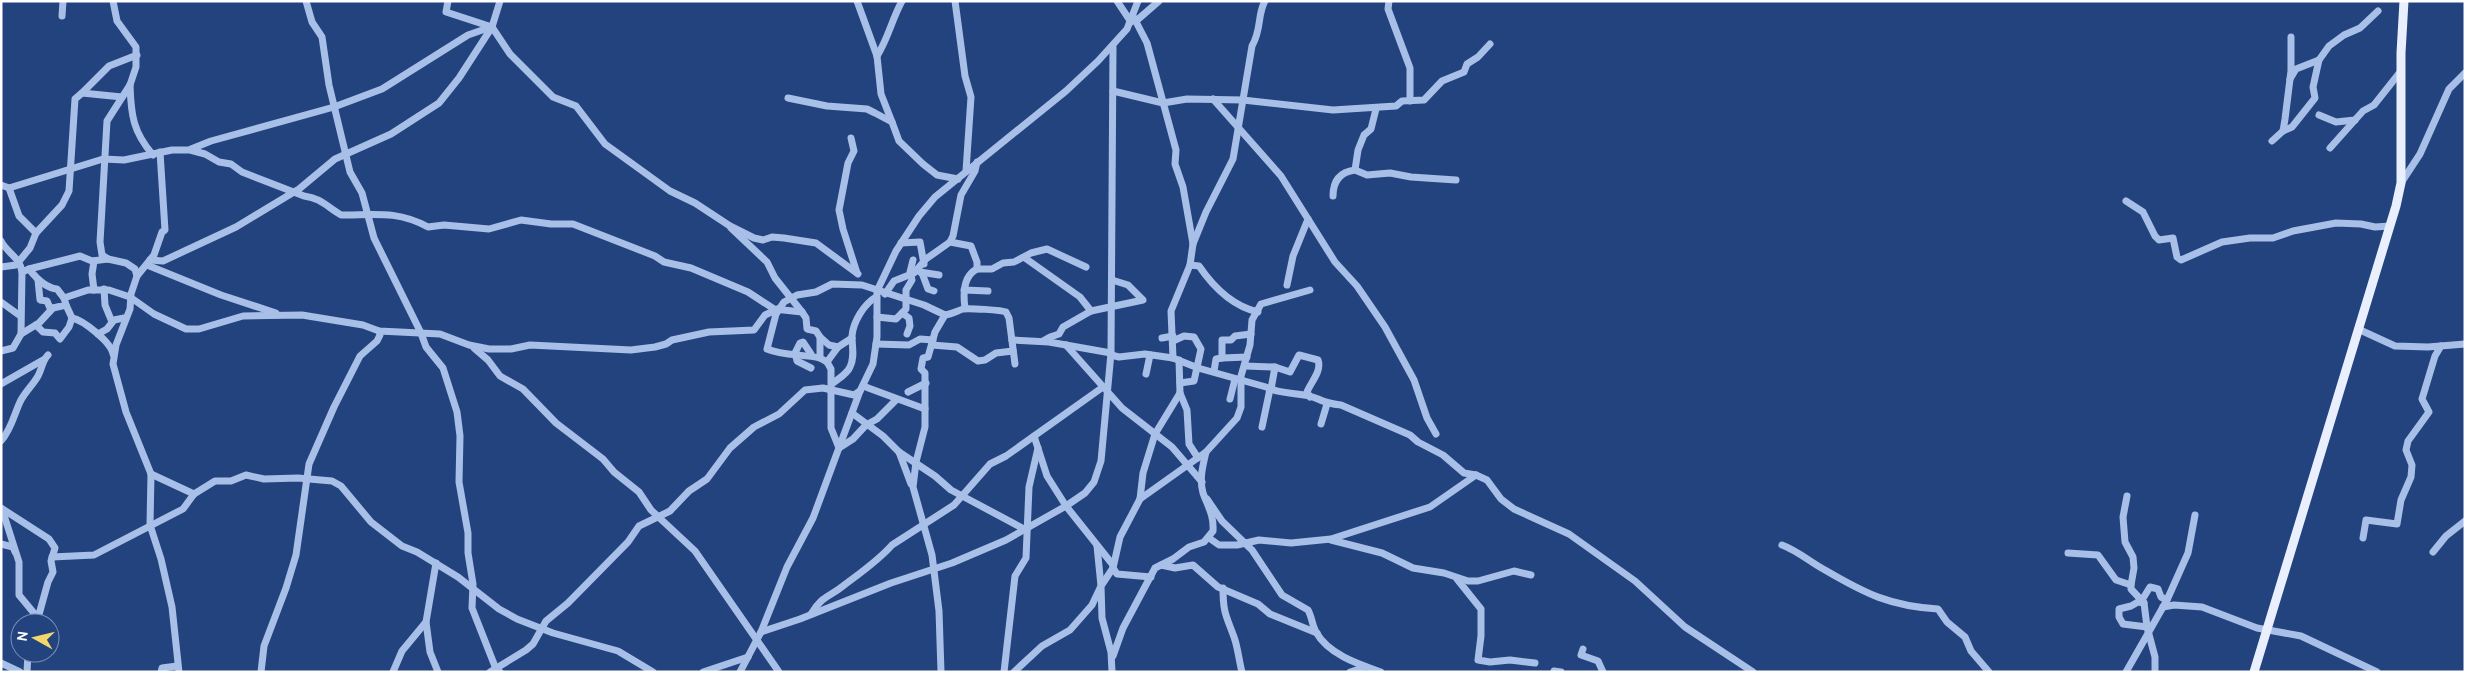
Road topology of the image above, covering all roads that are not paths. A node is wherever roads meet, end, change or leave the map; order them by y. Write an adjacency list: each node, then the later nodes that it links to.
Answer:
1 (64, 1): 16 (street)
2 (113, 1): 22 (street)
3 (306, 1): 37 (street)
4 (448, 1): 18 (street)
5 (500, 1): 18 (street)
6 (857, 1): 23 (street)
7 (902, 1): 23 (street)
8 (955, 1): 56 (street)
9 (1117, 1): 17 (street)
10 (1138, 1): 17 (street)
11 (1159, 1): 17 (street)
12 (1265, 1): 34 (street)
13 (1389, 1): 35 (street)
14 (2404, 1): 25 (main road)
15 (2378, 11): 24 (street)
16 (62, 16)
17 (1133, 20): 21 (street); 36 (street)
18 (492, 27): 37 (street); 50 (street); 66 (street)
19 (2291, 36): 27 (street)
20 (1490, 44): 35 (street)
21 (1113, 47): 29 (street); 52 (street)
22 (137, 55): 28 (street); 30 (street)
23 (877, 56): 41 (street)
24 (2319, 60): 27 (street); 43 (street)
25 (2401, 70): 40 (street); 59 (main road)
26 (2465, 74): 59 (street)
27 (2290, 79): 43 (street)
28 (130, 86): 31 (street); 49 (street)
29 (1113, 91): 36 (street); 91 (street)
30 (82, 93): 31 (street); 54 (street)
31 (122, 97): 51 (street)
32 (788, 98): 41 (street)
33 (1213, 99): 34 (street); 36 (street); 42 (street)
34 (1242, 100): 38 (street); 42 (street)
35 (1410, 102): 38 (street)
36 (1162, 103): 72 (street)
37 (334, 107): 47 (street); 50 (street)
38 (1376, 108): 55 (street)
39 (2319, 115): 40 (street)
40 (2355, 120): 46 (street)
41 (892, 122): 57 (street)
42 (1239, 129): 65 (street); 72 (street)
43 (2283, 131): 45 (street)
44 (850, 138): 86 (street)
45 (2272, 140)
46 (2330, 148)
47 (190, 150): 48 (street); 61 (street)
48 (160, 152): 49 (street); 53 (street)
49 (151, 153): 51 (street); 53 (street)
50 (345, 154): 61 (street); 64 (street)
51 (103, 159): 54 (street); 74 (street)
52 (978, 162): 56 (street); 70 (street)
53 (161, 166): 78 (street)
54 (71, 168): 60 (street); 68 (street)
55 (1355, 170): 58 (street); 62 (street)
56 (966, 172): 57 (street)
57 (958, 179): 71 (street)
58 (1456, 180)
59 (2401, 183): 67 (main road)
60 (5, 186): 68 (street)
61 (293, 191): 64 (street); 78 (street)
62 (1333, 196)
63 (2126, 201): 67 (street)
64 (366, 216): 112 (street); 127 (street)
65 (1308, 219): 94 (street); 184 (street)
66 (730, 226): 86 (street); 105 (street)
67 (2390, 226): 125 (main road)
68 (36, 233): 76 (street)
69 (1, 241): 76 (street)
70 (950, 242): 79 (street); 83 (street)
71 (901, 243): 79 (street); 102 (street)
72 (1193, 244): 80 (street)
73 (1025, 258): 81 (street); 83 (street); 113 (street)
74 (108, 259): 77 (street); 89 (street)
75 (913, 260): 87 (street)
76 (19, 261): 82 (street); 84 (street)
77 (94, 261): 84 (street); 96 (street)
78 (148, 263): 89 (street); 118 (street)
79 (924, 264): 85 (street)
80 (1190, 265): 92 (street); 135 (street)
81 (1086, 267)
82 (1, 268)
83 (977, 269): 97 (street)
84 (25, 270): 90 (street); 117 (street)
85 (920, 272): 87 (street); 88 (street); 100 (street)
86 (858, 274): 93 (street)
87 (911, 275): 103 (street); 106 (street)
88 (939, 275)
89 (137, 276): 104 (street)
90 (38, 280): 107 (street); 109 (street)
91 (1112, 280): 111 (street); 111 (street)
92 (1214, 282): 98 (street); 115 (street)
93 (862, 285): 102 (street); 105 (street)
94 (1287, 285)
95 (104, 289): 96 (street); 104 (street); 123 (street)
96 (94, 290): 107 (street)
97 (964, 290): 101 (street); 110 (street)
98 (1210, 290)
99 (1310, 290): 115 (street)
100 (934, 291)
101 (988, 291)
102 (877, 294): 103 (street); 120 (street); 133 (street)
103 (885, 294): 106 (street)
104 (130, 296): 118 (street); 122 (street)
105 (790, 298): 112 (street); 114 (street)
106 (906, 300): 116 (street); 119 (street)
107 (65, 301): 109 (street); 121 (street)
108 (1, 302): 117 (street)
109 (53, 308): 124 (street)
110 (964, 308): 119 (street); 136 (street)
111 (1111, 308): 113 (street); 149 (street)
112 (778, 309): 114 (street); 142 (street); 147 (street)
113 (1091, 310): 137 (street)
114 (802, 312): 132 (street)
115 (1258, 312): 131 (street)
116 (902, 313): 120 (street); 130 (street)
117 (19, 314): 128 (street)
118 (281, 314): 126 (street)
119 (944, 315): 138 (street)
120 (877, 317): 139 (street)
121 (72, 318): 124 (street); 129 (street)
122 (124, 318): 123 (street); 151 (street)
123 (112, 322): 129 (street)
124 (36, 325): 128 (street)
125 (2358, 329): 143 (street); 241 (main road)
126 (379, 331): 127 (street); 196 (street)
127 (421, 332): 142 (street); 231 (street)
128 (21, 334): 145 (street)
129 (98, 334): 151 (street)
130 (907, 334)
131 (1251, 334): 152 (street); 154 (street)
132 (820, 337): 144 (street); 153 (street)
133 (852, 338): 144 (street); 168 (street)
134 (1162, 338): 135 (street)
135 (1173, 338): 155 (street); 161 (street)
136 (1012, 340): 137 (street); 146 (street)
137 (1043, 341): 141 (street)
138 (932, 342): 139 (street); 146 (street); 165 (street)
139 (876, 344): 169 (street)
140 (2465, 344): 143 (street)
141 (1066, 345): 149 (street); 171 (street)
142 (469, 346): 206 (street)
143 (2441, 346): 212 (street)
144 (838, 347): 156 (street)
145 (1, 351)
146 (1013, 351): 157 (street)
147 (795, 353): 148 (street); 148 (street); 160 (street)
148 (811, 354): 153 (street)
149 (1111, 354): 150 (street); 171 (street)
150 (1150, 355): 155 (street); 163 (street)
151 (113, 357): 194 (street)
152 (1247, 357): 154 (street); 158 (street)
153 (820, 358): 156 (street)
154 (1222, 358): 162 (street)
155 (1176, 359): 161 (street); 166 (street)
156 (827, 362): 168 (street)
157 (1015, 364)
158 (1245, 366): 159 (street); 164 (street)
159 (1275, 367): 170 (street); 174 (street)
160 (810, 368)
161 (1198, 368): 162 (street); 166 (street)
162 (1214, 371): 164 (street)
163 (1146, 374)
164 (1238, 380): 170 (street); 175 (street); 190 (street)
165 (926, 383): 172 (street); 178 (street)
166 (1180, 383): 173 (street)
167 (1, 384): 186 (street)
168 (833, 386): 169 (street); 187 (street); 206 (street)
169 (862, 389): 176 (street); 179 (street)
170 (1270, 389): 174 (street); 182 (street)
171 (1106, 390): 183 (street); 185 (street); 204 (street)
172 (908, 392)
173 (1180, 393): 183 (street); 191 (street)
174 (1310, 397): 177 (street)
175 (1230, 399)
176 (896, 400): 178 (street); 181 (street)
177 (1327, 404): 180 (street); 195 (street)
178 (925, 409): 192 (street)
179 (852, 413): 181 (street); 187 (street)
180 (1322, 424)
181 (866, 425): 187 (street); 189 (street)
182 (1262, 427)
183 (1155, 434): 193 (street); 202 (street)
184 (1436, 434)
185 (1034, 436): 188 (street); 200 (street)
186 (1, 441)
187 (839, 448): 242 (street)
188 (1038, 448): 204 (street); 210 (street)
189 (899, 452): 192 (street); 199 (street)
190 (1206, 452): 191 (street); 197 (street)
191 (1198, 458): 193 (street)
192 (916, 462): 199 (street); 200 (street)
193 (1190, 465): 197 (street); 202 (street)
194 (151, 474): 198 (street); 209 (street)
195 (1476, 475): 213 (street); 270 (street)
196 (307, 478): 198 (street); 222 (street); 255 (street)
197 (1202, 482): 203 (street)
198 (194, 494): 209 (street)
199 (915, 496): 208 (street)
200 (961, 496): 208 (street); 210 (street)
201 (2127, 496): 229 (street)
202 (1140, 499): 224 (street)
203 (1206, 500): 211 (street); 214 (street)
204 (1066, 506): 210 (street); 217 (street)
205 (2195, 515): 234 (street)
206 (659, 517): 240 (street); 244 (street)
207 (2465, 521): 218 (street)
208 (923, 523): 225 (street); 237 (street)
209 (150, 525): 221 (street); 251 (street)
210 (1026, 529): 225 (street); 263 (street)
211 (1209, 538): 214 (street); 223 (street)
212 (2363, 538)
213 (1330, 540): 214 (street); 228 (street)
214 (1245, 543): 243 (street)
215 (1, 544): 220 (street)
216 (1782, 545): 271 (street)
217 (1097, 546): 224 (street); 230 (street)
218 (2433, 552)
219 (2068, 553): 229 (street)
220 (16, 554): 221 (street); 235 (street)
221 (52, 557): 236 (street)
222 (436, 563): 231 (street); 238 (street)
223 (1161, 565): 227 (street); 232 (street)
224 (1113, 566): 227 (street); 230 (street)
225 (934, 569): 237 (street); 262 (street)
226 (1531, 575): 228 (street)
227 (1150, 577): 247 (street)
228 (1457, 579): 249 (street)
229 (2131, 585): 233 (street)
230 (1101, 586): 247 (street); 264 (street)
231 (472, 588): 240 (street); 252 (street)
232 (1223, 588): 243 (street); 266 (street)
233 (2143, 601): 234 (street); 239 (street); 239 (street)
234 (2165, 604): 239 (street); 241 (street)
235 (33, 613)
236 (40, 613)
237 (811, 615): 242 (street)
238 (426, 622): 256 (street); 257 (street)
239 (2148, 628): 272 (street); 273 (street)
240 (541, 629): 252 (street); 258 (street)
241 (2268, 630): 274 (main road); 275 (street)
242 (762, 632): 244 (street)
243 (1317, 633): 250 (street)
244 (757, 641): 246 (street); 261 (street)
245 (1583, 649): 269 (street)
246 (748, 657): 259 (street); 260 (street)
247 (1112, 659): 265 (street)
248 (1, 663): 253 (street)
249 (1535, 663)
250 (1367, 666): 267 (street); 268 (street)
251 (178, 669): 254 (street)
252 (496, 671)
253 (20, 672)
254 (161, 672)
255 (261, 672)
256 (393, 672)
257 (438, 672)
258 (653, 672)
259 (703, 672)
260 (740, 672)
261 (779, 672)
262 (941, 672)
263 (1004, 672)
264 (1014, 672)
265 (1112, 672)
266 (1242, 672)
267 (1350, 672)
268 (1381, 672)
269 (1604, 672)
270 (1753, 672)
271 (1989, 672)
272 (2126, 672)
273 (2155, 672)
274 (2254, 672)
275 (2377, 672)

